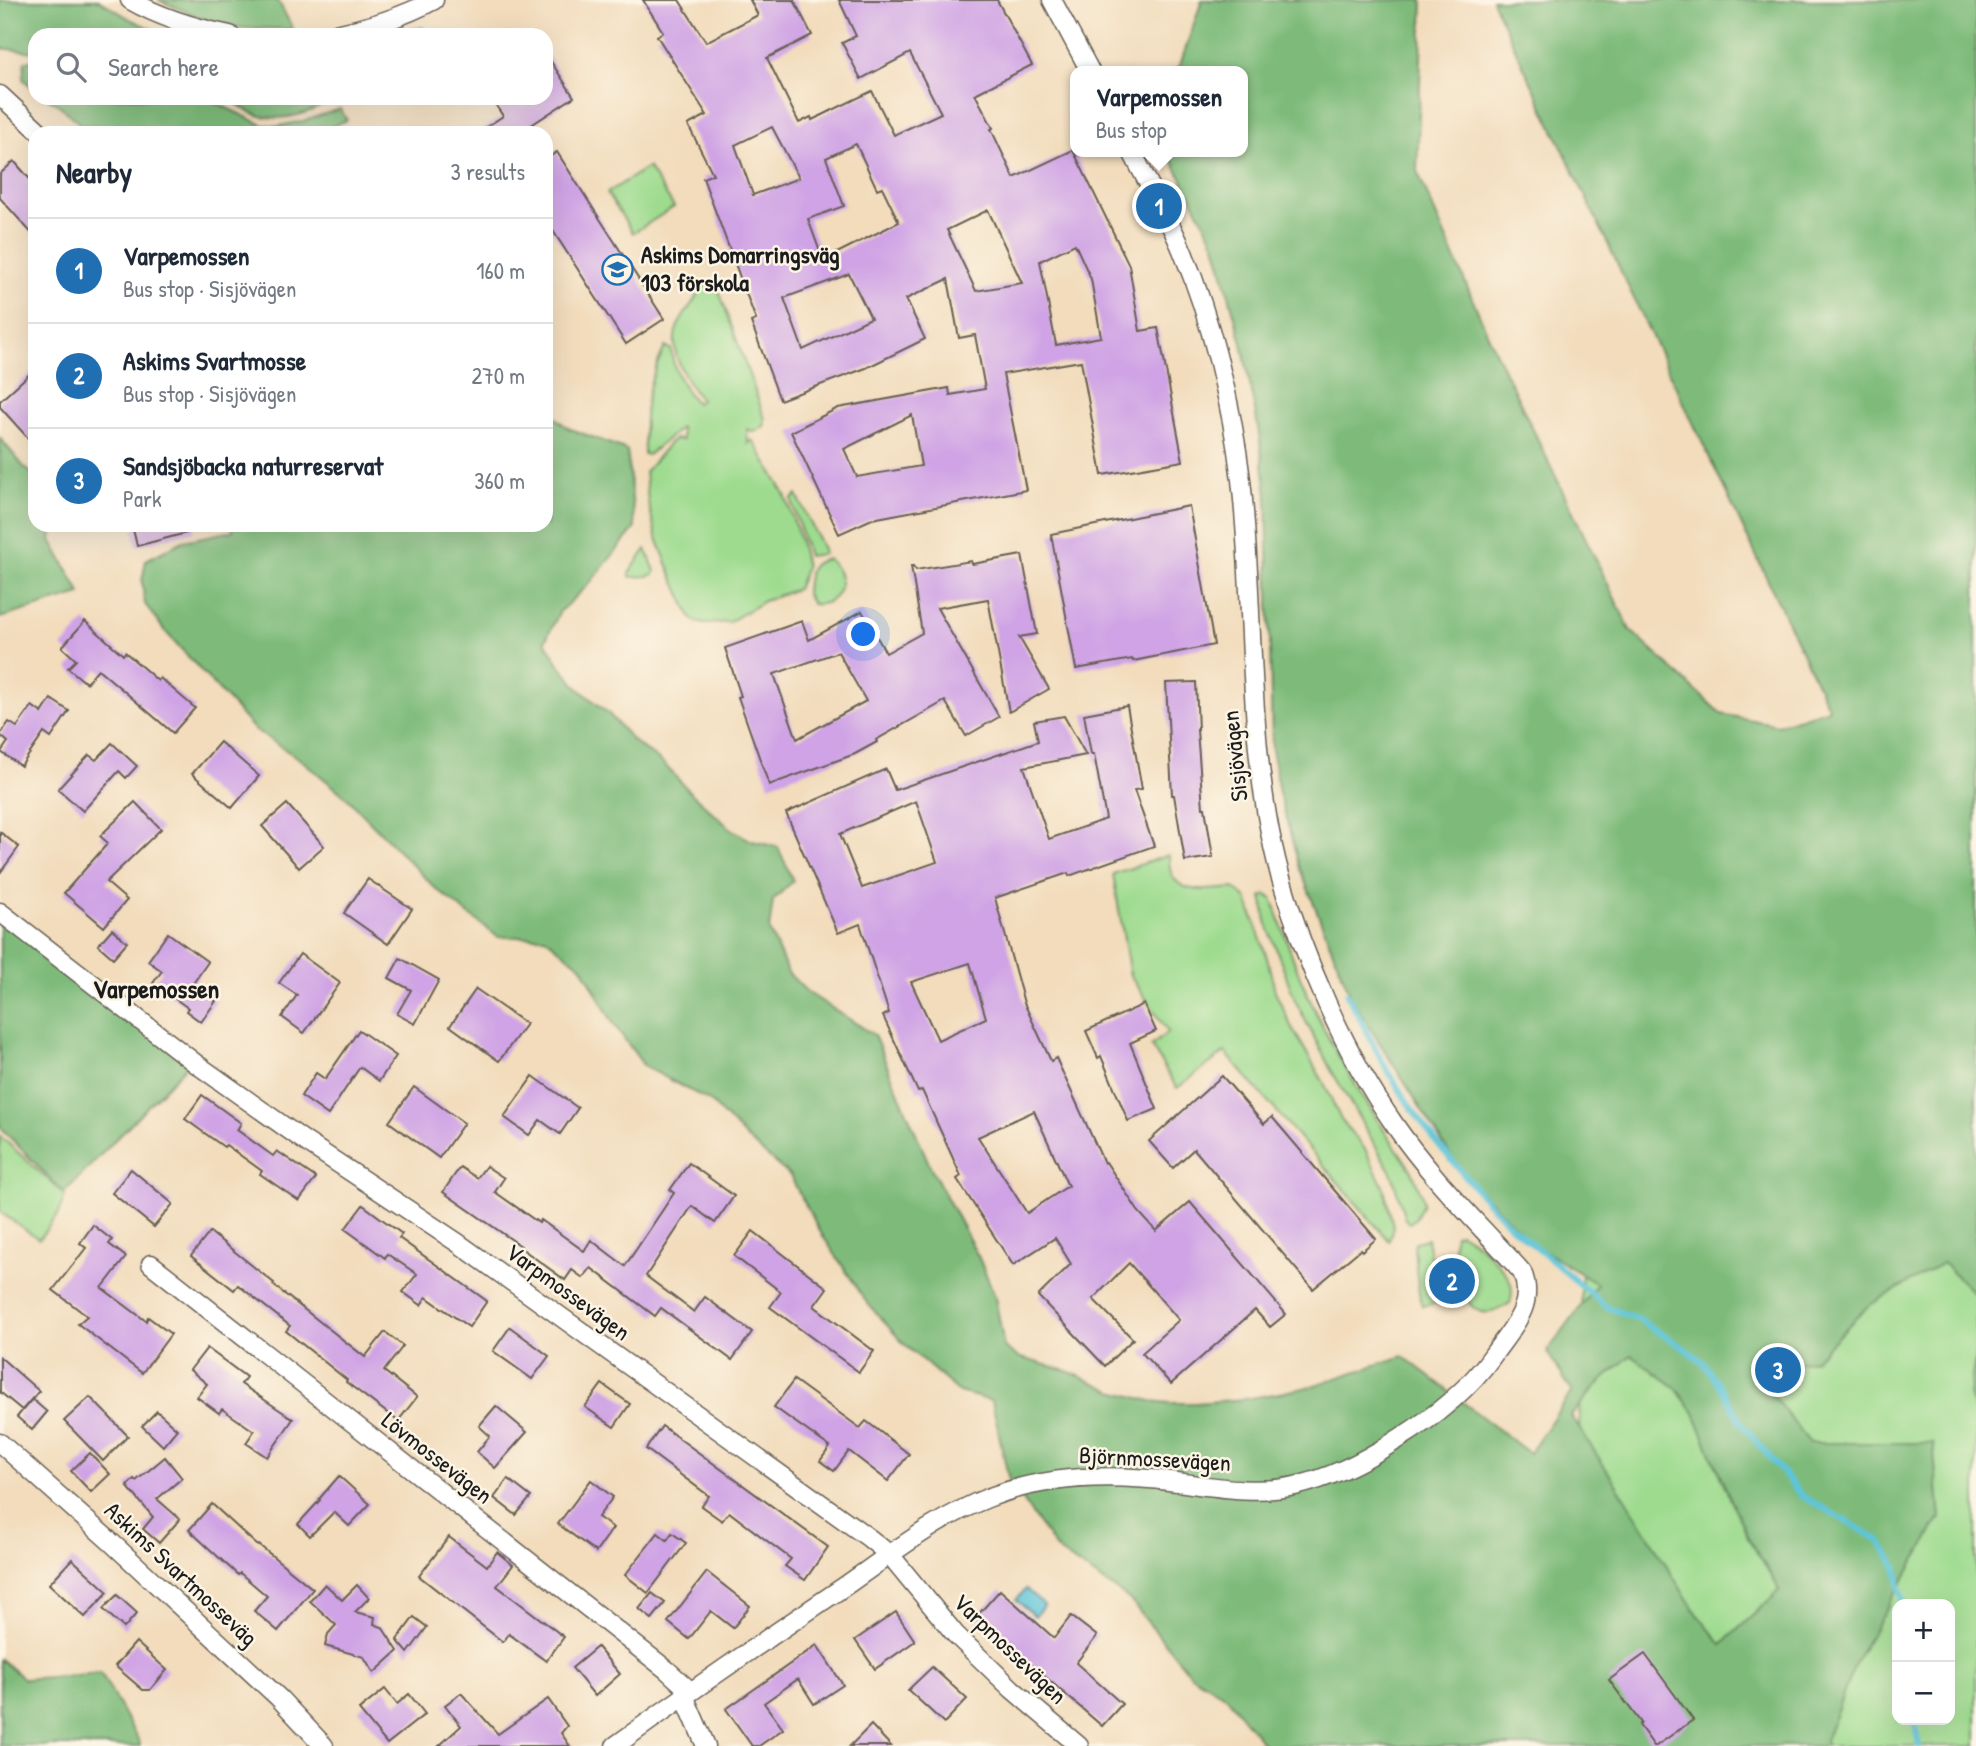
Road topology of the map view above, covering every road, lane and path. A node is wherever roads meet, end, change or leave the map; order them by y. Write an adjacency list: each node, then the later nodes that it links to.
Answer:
1 (130, 0): 4 (street)
2 (434, 0): 5 (street)
3 (1052, 0): 6 (street)
4 (199, 28)
5 (364, 28)
6 (1087, 66)
7 (0, 95): 8 (street)
8 (33, 126)
9 (1135, 157): 12 (street, Sisjövägen)
10 (0, 912): 14 (street, Varpmossevägen)
11 (152, 1264): 15 (street, Lövmossevägen)
12 (1527, 1298): 14 (street, Björnmossevägen)
13 (0, 1443): 16 (street, Askims Svartmosseväg)
14 (890, 1555): 15 (street, Björnmossevägen); 19 (street, Varpmossevägen)
15 (687, 1694): 17 (street, Björnmossevägen); 18 (street, Lövmossevägen)
16 (324, 1746)
17 (615, 1746)
18 (706, 1746)
19 (1079, 1746)

